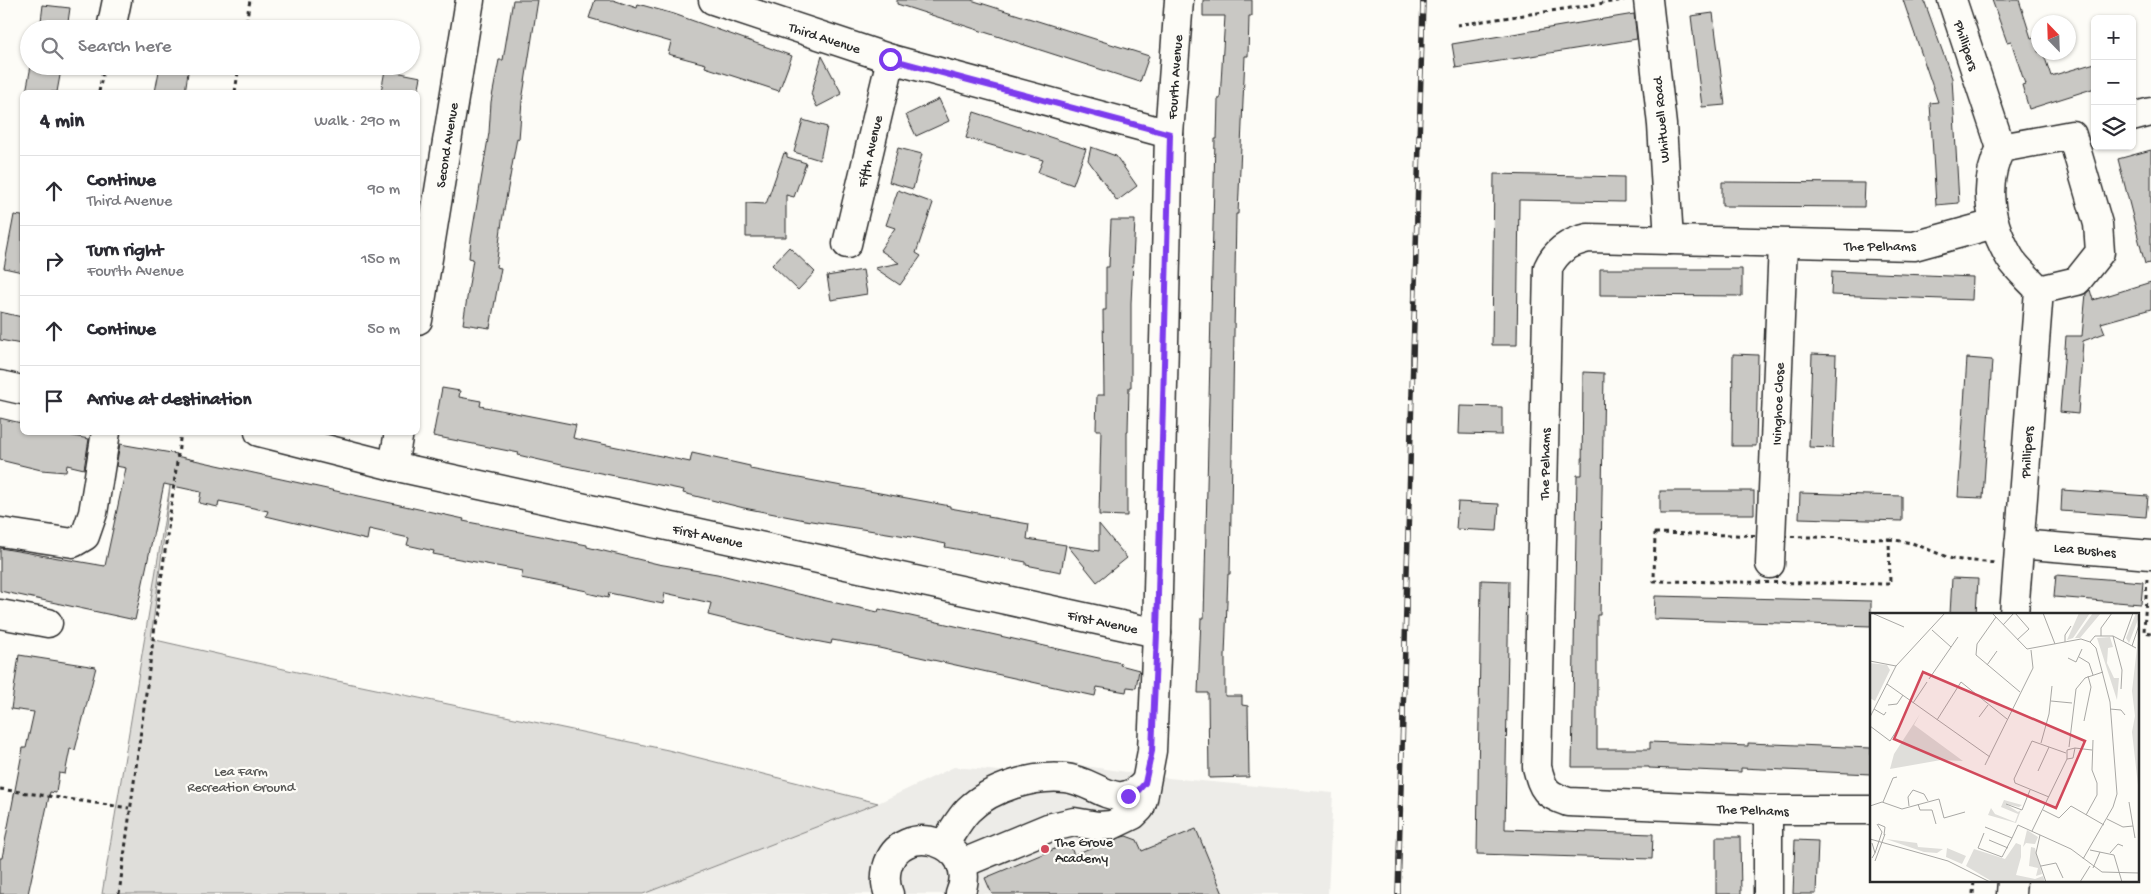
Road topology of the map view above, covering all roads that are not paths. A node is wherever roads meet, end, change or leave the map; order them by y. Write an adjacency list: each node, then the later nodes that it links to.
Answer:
1 (117, 0): 7 (street)
2 (470, 0): 19 (street, Second Avenue)
3 (712, 0): 8 (street, Third Avenue)
4 (1179, 0): 12 (street, Fourth Avenue)
5 (1648, 0): 15 (street, Whitwell Road)
6 (1952, 0): 13 (street, Phillipers)
7 (114, 20)
8 (890, 59): 12 (street, Third Avenue); 16 (street, Fifth Avenue)
9 (2151, 112): 10 (street)
10 (2136, 116)
11 (2083, 132): 13 (street); 18 (street)
12 (1170, 134): 33 (street, Fourth Avenue)
13 (2001, 148): 14 (street)
14 (1994, 224): 17 (street, The Pelhams); 18 (street)
15 (1669, 240): 17 (street, The Pelhams); 35 (street, The Pelhams)
16 (846, 244)
17 (1783, 244): 29 (street, Ivinghoe Close)
18 (2039, 290): 27 (street, Phillipers)
19 (420, 308)
20 (0, 385): 21 (street)
21 (20, 390)
22 (106, 435): 26 (street)
23 (271, 435): 25 (street, First Avenue)
24 (399, 435): 25 (street)
25 (394, 466): 33 (street, First Avenue)
26 (0, 532)
27 (2018, 555): 28 (street, Lea Bushes); 30 (street, Phillipers)
28 (2150, 555)
29 (1770, 564)
30 (2014, 613)
31 (0, 614): 32 (street)
32 (48, 623)
33 (1157, 633): 34 (street, Fourth Avenue)
34 (1145, 783): 37 (street, Fourth Avenue); 37 (street)
35 (1768, 810): 36 (street, The Pelhams); 40 (street)
36 (1870, 810)
37 (952, 854): 38 (street); 39 (street)
38 (889, 894)
39 (960, 894)
40 (1768, 894)

